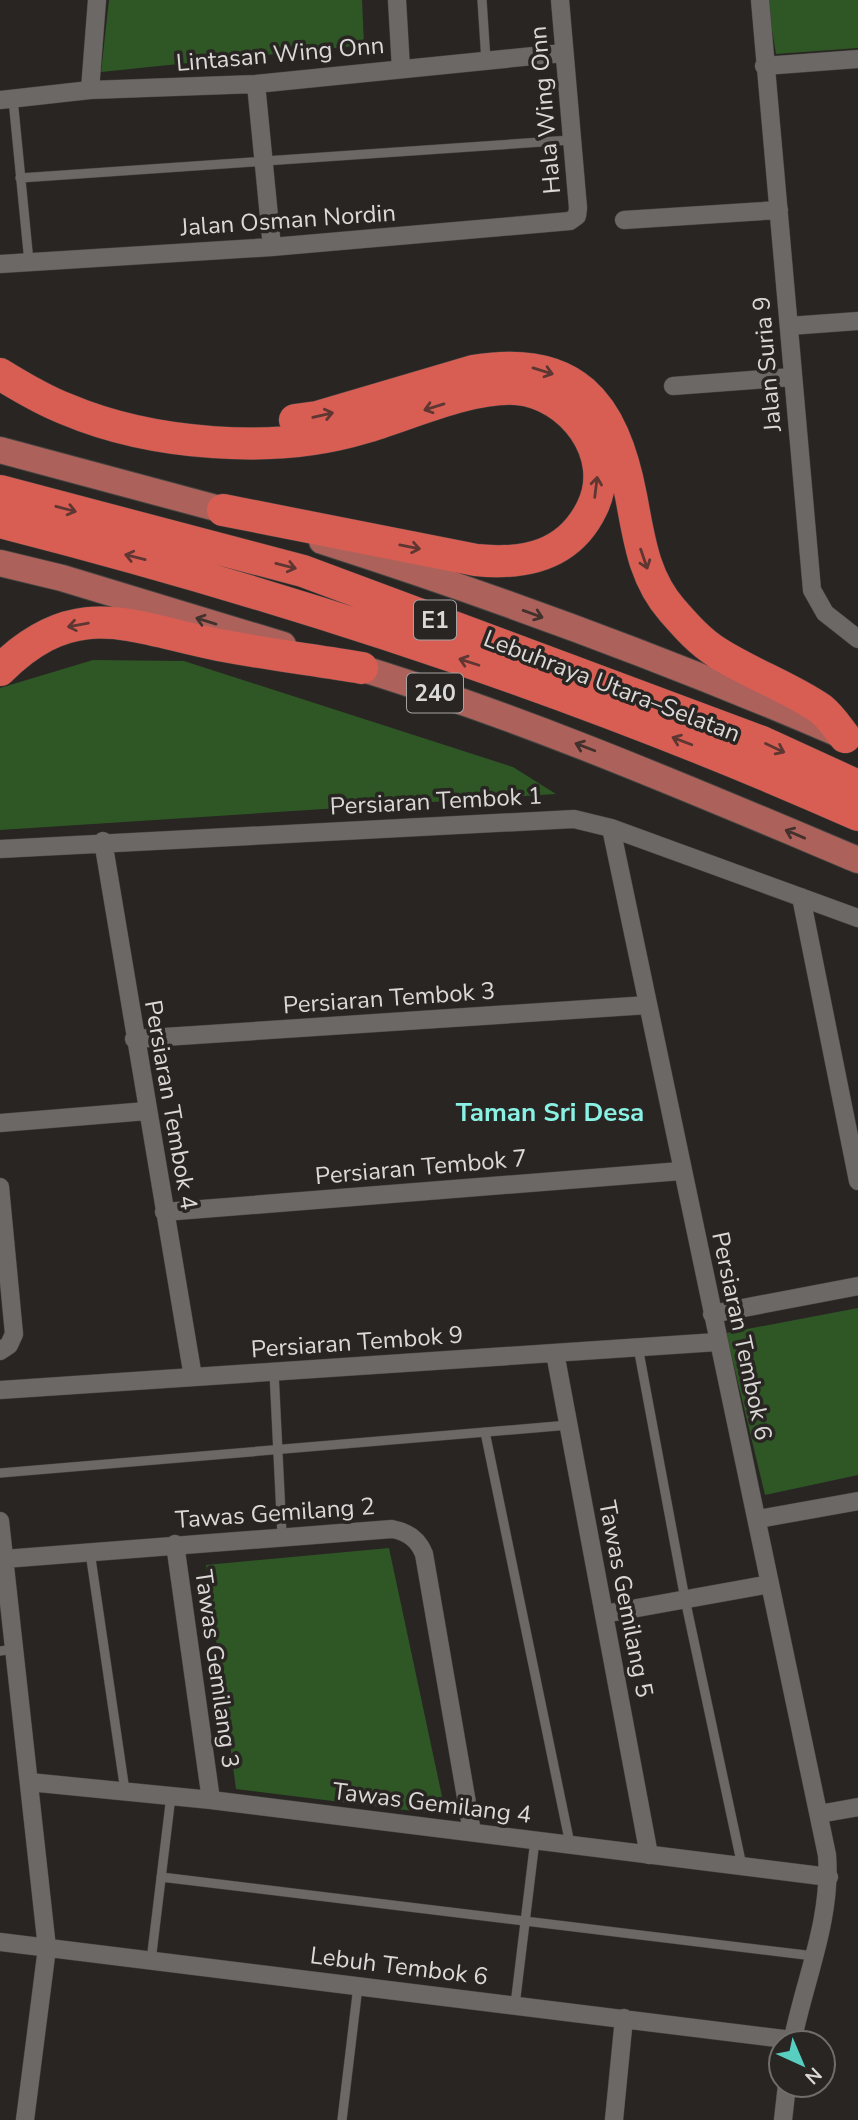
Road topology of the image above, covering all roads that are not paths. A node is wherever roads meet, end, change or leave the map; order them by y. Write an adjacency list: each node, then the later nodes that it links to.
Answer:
1 (97, 0): 12 (street)
2 (397, 0): 10 (street)
3 (482, 0): 8 (lane)
4 (560, 0): 6 (street, Hala Wing Onn)
5 (760, 0): 9 (street, Jalan Suria 9)
6 (563, 54): 8 (street, Lintasan Wing Onn); 14 (street, Hala Wing Onn)
7 (858, 58): 9 (street)
8 (486, 61): 10 (street, Lintasan Wing Onn)
9 (764, 66): 17 (street, Jalan Suria 9)
10 (401, 69): 11 (street, Lintasan Wing Onn)
11 (256, 84): 12 (street, Lintasan Wing Onn); 15 (street)
12 (90, 90): 13 (street, Lintasan Wing Onn)
13 (6, 99): 16 (lane)
14 (571, 140): 15 (lane); 18 (street, Hala Wing Onn)
15 (264, 163): 16 (lane); 20 (street)
16 (20, 178): 21 (lane)
17 (779, 210): 19 (street); 24 (street, Jalan Suria 9)
18 (577, 216): 20 (street, Jalan Osman Nordin)
19 (624, 220)
20 (272, 247): 21 (street, Jalan Osman Nordin)
21 (29, 262): 22 (street, Jalan Osman Nordin)
22 (0, 264)
23 (858, 321): 24 (street)
24 (789, 326): 27 (street, Jalan Suria 9)
25 (0, 351): 37 (highway, one-way to 37)
26 (0, 374): 31 (highway, one-way to 26)
27 (792, 377): 28 (street); 34 (street, Jalan Suria 9)
28 (673, 386)
29 (0, 450): 31 (main road)
30 (0, 491): 38 (highway, Lebuhraya Utara–Selatan / E1, one-way to 38)
31 (223, 510): 37 (main road, one-way to 37)
32 (0, 522): 39 (highway, Lebuhraya Utara–Selatan / E1, one-way to 32)
33 (0, 563): 35 (main road, 240, one-way to 33)
34 (858, 639)
35 (362, 668): 36 (highway, one-way to 36); 43 (main road, 240, one-way to 35)
36 (0, 670)
37 (852, 740)
38 (858, 786)
39 (858, 815)
40 (611, 828): 41 (street, Persiaran Tembok 1); 44 (street, Persiaran Tembok 1); 46 (street, Persiaran Tembok 6)
41 (103, 841): 42 (street, Persiaran Tembok 1); 47 (street, Persiaran Tembok 4)
42 (0, 849)
43 (858, 860)
44 (802, 897): 45 (street, Persiaran Tembok 1); 51 (street)
45 (858, 918)
46 (648, 1004): 47 (street, Persiaran Tembok 3); 50 (street, Persiaran Tembok 6)
47 (134, 1040): 48 (street, Persiaran Tembok 4)
48 (146, 1111): 49 (street); 53 (street, Persiaran Tembok 4)
49 (0, 1123)
50 (681, 1171): 53 (street, Persiaran Tembok 7); 56 (street, Persiaran Tembok 6)
51 (858, 1181)
52 (0, 1187): 54 (street)
53 (164, 1212): 62 (street, Persiaran Tembok 4)
54 (4, 1260): 59 (street)
55 (858, 1286): 56 (street)
56 (712, 1314): 57 (street, Persiaran Tembok 6)
57 (718, 1342): 58 (street, Persiaran Tembok 9); 69 (street, Persiaran Tembok 6)
58 (638, 1347): 60 (street, Persiaran Tembok 9); 76 (lane)
59 (0, 1351)
60 (555, 1353): 61 (street, Persiaran Tembok 9); 64 (street, Tawas Gemilang 5)
61 (274, 1372): 62 (street, Persiaran Tembok 9); 66 (lane)
62 (193, 1377): 63 (street, Persiaran Tembok 9)
63 (0, 1390)
64 (569, 1425): 65 (lane); 77 (street, Tawas Gemilang 5)
65 (485, 1432): 66 (lane); 87 (lane)
66 (277, 1450): 67 (lane); 71 (lane)
67 (0, 1473)
68 (858, 1501): 69 (street)
69 (758, 1519): 75 (street, Persiaran Tembok 6)
70 (0, 1521): 74 (street)
71 (282, 1535): 72 (street, Tawas Gemilang 2); 85 (street, Tawas Gemilang 2)
72 (175, 1544): 73 (street, Tawas Gemilang 2); 82 (street, Tawas Gemilang 3)
73 (90, 1552): 74 (street, Tawas Gemilang 2); 80 (lane)
74 (4, 1559): 78 (street)
75 (770, 1584): 76 (street); 84 (street, Persiaran Tembok 6)
76 (685, 1599): 77 (street); 89 (lane)
77 (604, 1614): 88 (street, Tawas Gemilang 5)
78 (7, 1650): 79 (street)
79 (29, 1782): 80 (street, Tawas Gemilang 4); 94 (street)
80 (124, 1791): 81 (street, Tawas Gemilang 4)
81 (171, 1796): 82 (street, Tawas Gemilang 4); 90 (lane)
82 (211, 1800): 85 (street, Tawas Gemilang 4)
83 (858, 1807): 84 (street)
84 (819, 1814): 91 (street, Persiaran Tembok 6)
85 (472, 1832): 86 (street, Tawas Gemilang 4)
86 (535, 1840): 87 (street, Tawas Gemilang 4); 92 (lane)
87 (570, 1844): 88 (street, Tawas Gemilang 4)
88 (649, 1854): 89 (street, Tawas Gemilang 4)
89 (742, 1866): 91 (street, Tawas Gemilang 4)
90 (161, 1877): 92 (lane); 96 (lane)
91 (829, 1877): 95 (street, Persiaran Tembok 6)
92 (525, 1920): 95 (lane); 98 (lane)
93 (0, 1942): 94 (street, Lebuh Tembok 6)
94 (47, 1948): 96 (street, Lebuh Tembok 6); 103 (street)
95 (816, 1956): 100 (street, Persiaran Tembok 6)
96 (151, 1961): 97 (street, Lebuh Tembok 6)
97 (358, 1986): 98 (street, Lebuh Tembok 6); 104 (lane)
98 (515, 2005): 99 (street, Lebuh Tembok 6)
99 (624, 2018): 101 (street, Lebuh Tembok 6); 105 (street)
100 (796, 2029)
101 (767, 2038)
102 (785, 2099): 106 (street)
103 (24, 2120)
104 (342, 2120)
105 (614, 2120)
106 (783, 2120)

